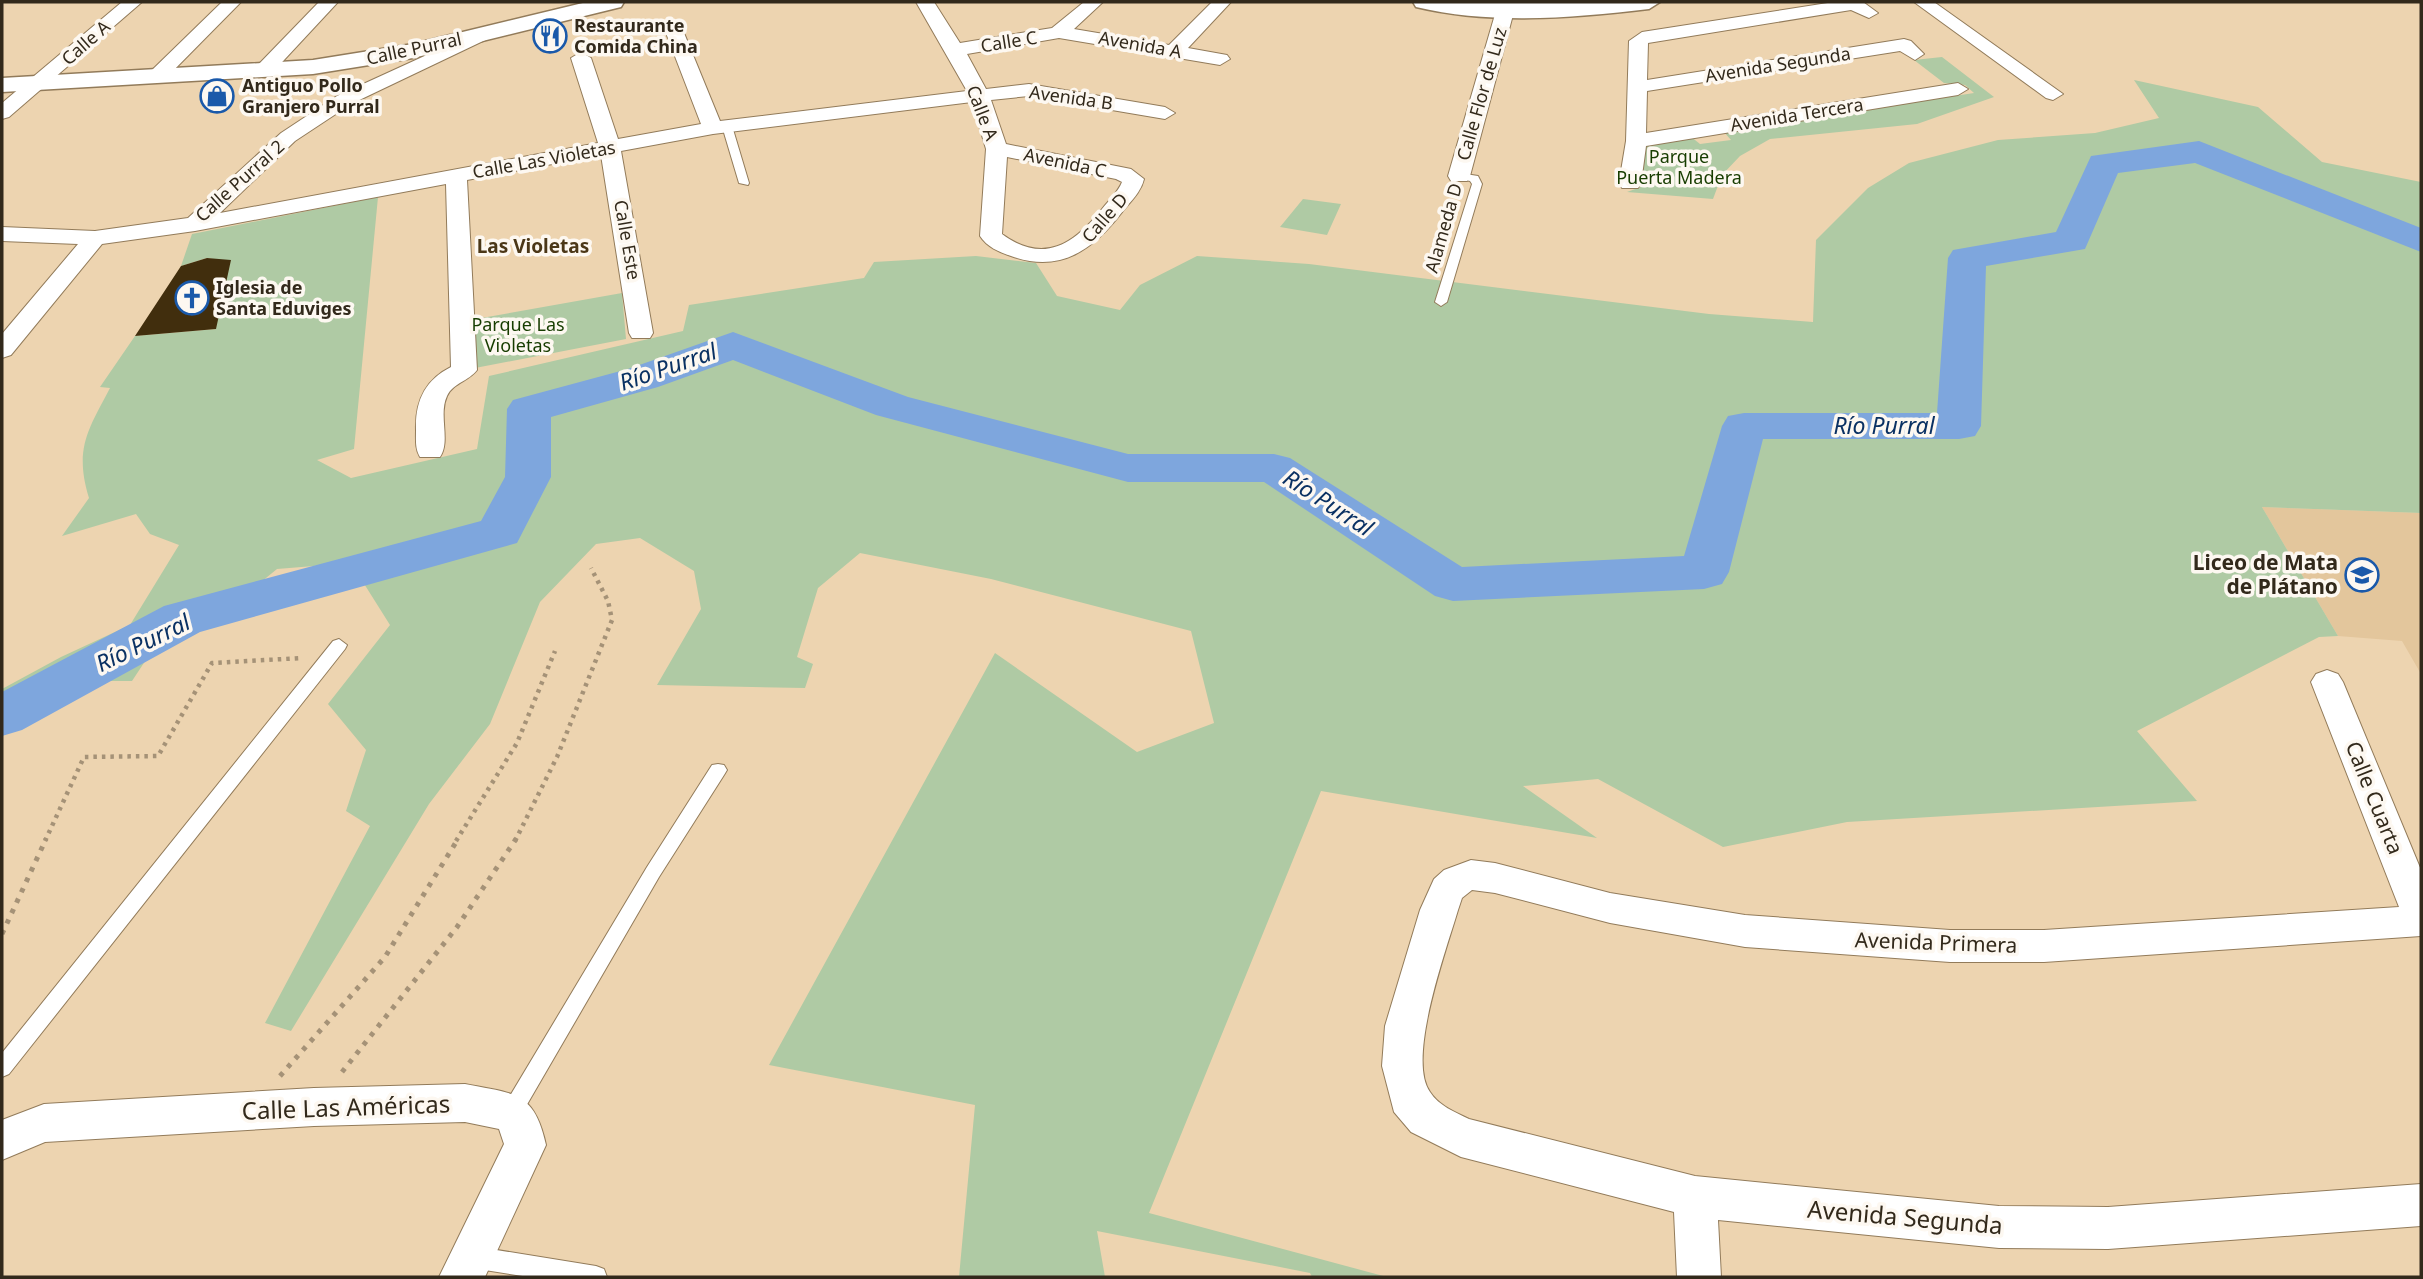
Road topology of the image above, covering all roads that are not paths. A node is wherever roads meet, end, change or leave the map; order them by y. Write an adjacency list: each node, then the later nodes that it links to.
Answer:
1 (133, 2): 25 (street, Calle A)
2 (232, 2): 24 (street)
3 (329, 2): 23 (street)
4 (612, 2): 15 (street, Calle Purral)
5 (1094, 2): 16 (street, Calle C)
6 (1222, 2): 19 (street)
7 (1424, 2): 12 (street)
8 (1649, 2): 12 (street)
9 (1727, 2): 14 (street)
10 (1923, 2): 29 (street)
11 (932, 4): 18 (street, Calle A)
12 (1505, 12): 39 (street, Calle Flor de Luz)
13 (1869, 13): 14 (street)
14 (1750, 20): 27 (street)
15 (495, 31): 23 (street, Calle Purral); 43 (street, Calle Purral 2)
16 (1059, 32): 18 (street, Calle C); 19 (street, Avenida A)
17 (675, 33): 34 (street)
18 (954, 50): 30 (street, Calle A)
19 (1174, 51): 22 (street, Avenida A)
20 (1915, 54): 27 (street, Avenida Segunda)
21 (581, 58): 36 (street, Calle Este)
22 (1220, 59)
23 (264, 70): 24 (street, Calle Purral)
24 (157, 76): 25 (street, Calle Purral)
25 (38, 83): 26 (street, Calle Purral); 32 (street, Calle A)
26 (2, 85)
27 (1637, 87): 35 (street)
28 (1958, 89): 35 (street, Avenida Tercera)
29 (2053, 94)
30 (978, 96): 31 (street, Avenida B); 33 (street, Avenida B); 37 (street, Calle A)
31 (894, 106): 34 (street, Calle Las Violetas)
32 (2, 113)
33 (1165, 113)
34 (720, 127): 36 (street, Calle Las Violetas); 41 (lane)
35 (1636, 141): 42 (street)
36 (610, 148): 38 (street, Calle Las Violetas); 48 (street, Calle Este)
37 (996, 148): 40 (street, Avenida C); 46 (street, Calle A)
38 (456, 175): 43 (street, Calle Las Violetas); 50 (street)
39 (1459, 176): 47 (lane, Alameda D)
40 (1133, 179): 46 (street, Calle D)
41 (744, 183)
42 (1630, 183)
43 (195, 224): 45 (street, Calle Purral 2)
44 (2, 234): 45 (street, Calle Purral 2)
45 (95, 238): 49 (street)
46 (1071, 253)
47 (1441, 302)
48 (641, 332)
49 (2, 351)
50 (430, 452)
51 (335, 651): 56 (lane)
52 (2327, 682): 54 (street, Calle Cuarta)
53 (718, 770): 58 (lane)
54 (2421, 915)
55 (2421, 921): 57 (street, Avenida Primera)
56 (2, 1069)
57 (1409, 1099): 60 (street, Avenida Segunda)
58 (511, 1113): 59 (street, Calle Las Américas); 62 (street)
59 (2, 1140)
60 (1695, 1197): 61 (street, Avenida Segunda); 64 (street)
61 (2421, 1205)
62 (467, 1267): 63 (lane)
63 (596, 1277)
64 (1699, 1277)

